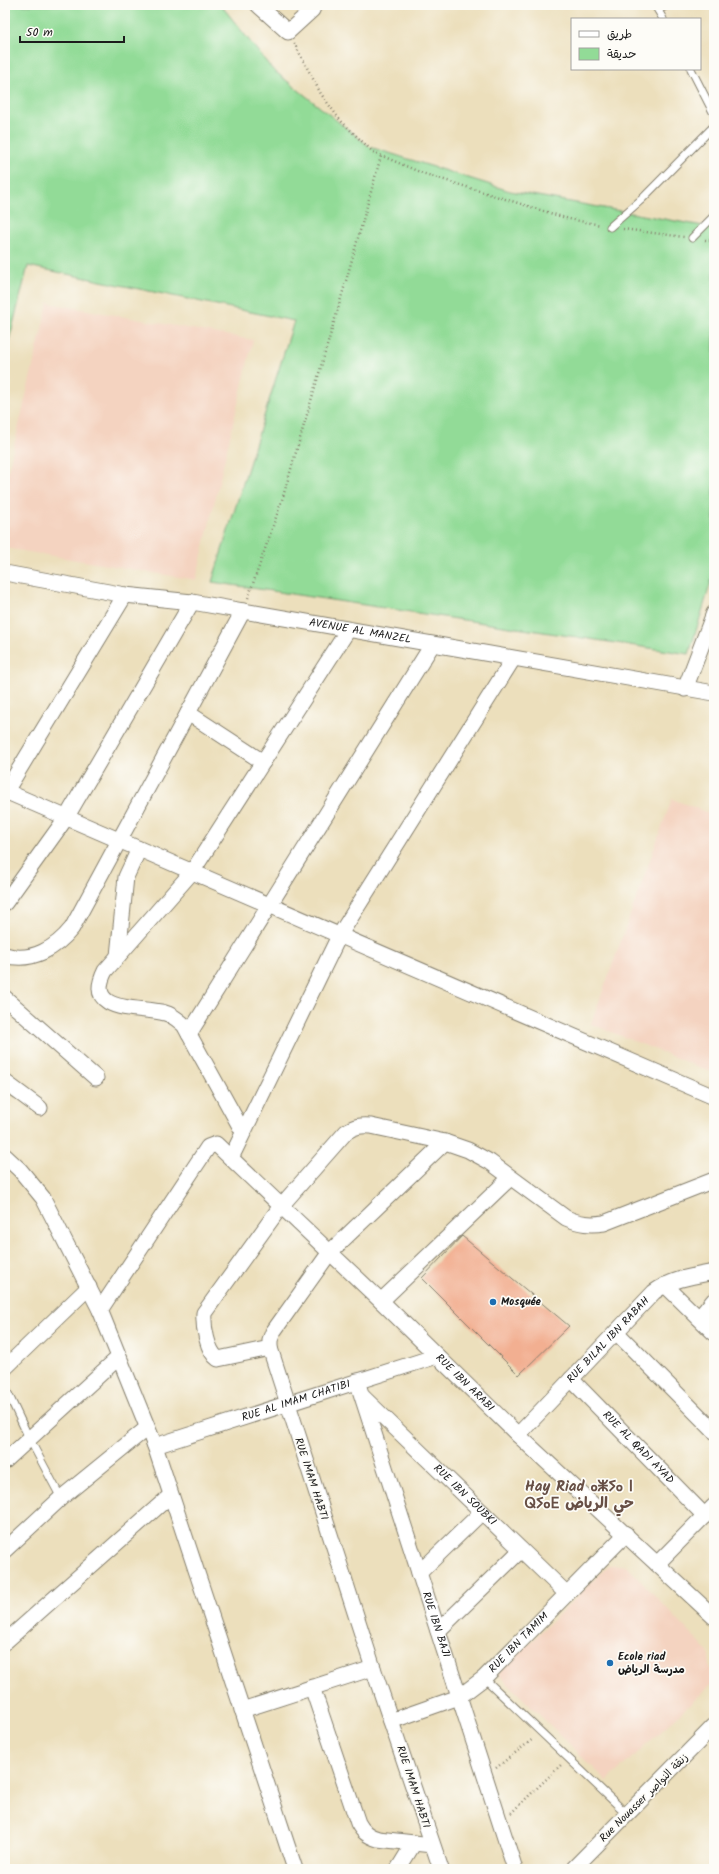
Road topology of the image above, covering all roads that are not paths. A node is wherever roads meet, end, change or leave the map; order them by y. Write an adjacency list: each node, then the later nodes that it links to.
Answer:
1 (258, 5): 2 (street)
2 (314, 5)
3 (667, 5): 4 (lane)
4 (656, 8): 5 (lane)
5 (662, 18)
6 (692, 70): 7 (lane)
7 (714, 114)
8 (714, 126): 10 (lane)
9 (714, 216): 11 (lane)
10 (610, 227)
11 (692, 238)
12 (5, 573): 13 (street, AVENUE AL MANZEL)
13 (125, 595): 14 (street, AVENUE AL MANZEL); 24 (street)
14 (192, 602): 15 (street, AVENUE AL MANZEL); 25 (street)
15 (243, 611): 17 (street, AVENUE AL MANZEL); 22 (street)
16 (714, 612): 20 (street)
17 (348, 630): 18 (street, AVENUE AL MANZEL); 23 (street)
18 (432, 645): 19 (street, AVENUE AL MANZEL); 30 (street)
19 (513, 659): 20 (street, AVENUE AL MANZEL); 31 (street)
20 (685, 689): 21 (street, AVENUE AL MANZEL)
21 (714, 693)
22 (188, 713): 23 (street); 26 (street)
23 (263, 762): 28 (street)
24 (5, 791): 25 (street)
25 (66, 818): 26 (street); 29 (street)
26 (119, 841): 27 (street); 32 (street)
27 (139, 849): 28 (street); 33 (street)
28 (192, 872): 30 (street); 33 (street)
29 (5, 903)
30 (269, 906): 31 (street); 35 (street)
31 (339, 936): 38 (street); 40 (street)
32 (5, 956)
33 (118, 956): 35 (street)
34 (5, 998): 36 (street)
35 (189, 1034): 40 (street)
36 (96, 1078)
37 (5, 1082): 39 (street)
38 (714, 1097)
39 (40, 1108)
40 (243, 1132): 43 (street)
41 (445, 1142): 44 (street); 46 (street); 47 (street)
42 (5, 1156): 50 (street)
43 (231, 1158): 46 (street, RUE IBN ARABI); 53 (street, RUE IBN ARABI)
44 (510, 1178): 45 (street); 52 (street)
45 (714, 1180)
46 (281, 1206): 47 (street, RUE IBN ARABI); 57 (street)
47 (330, 1252): 52 (street, RUE IBN ARABI); 57 (street)
48 (714, 1272): 49 (street, RUE BILAL IBN RABAH)
49 (665, 1285): 54 (street); 55 (street, RUE BILAL IBN RABAH)
50 (89, 1287): 53 (street); 60 (street)
51 (714, 1300): 54 (street)
52 (381, 1301): 58 (street, RUE IBN ARABI)
53 (100, 1310): 59 (street)
54 (699, 1318): 56 (street)
55 (616, 1332): 61 (street, RUE BILAL IBN RABAH); 67 (street)
56 (714, 1333)
57 (270, 1348): 65 (street, RUE IMAM HABTI)
58 (437, 1356): 62 (street, RUE AL IMAM CHATIBI); 68 (street, RUE IBN ARABI)
59 (119, 1357): 66 (street); 69 (street)
60 (5, 1368)
61 (571, 1379): 68 (street, RUE BILAL IBN RABAH); 74 (street, RUE AL QADI AYAD)
62 (357, 1381): 64 (street, RUE IBN BAJI); 65 (street, RUE AL IMAM CHATIBI)
63 (5, 1387): 69 (lane)
64 (362, 1396): 75 (street, RUE IBN SOUBKI); 80 (street, RUE IBN BAJI)
65 (287, 1403): 70 (street, RUE AL IMAM CHATIBI); 85 (street, RUE IMAM HABTI)
66 (147, 1428): 70 (street); 73 (street)
67 (714, 1431)
68 (518, 1435): 76 (street, RUE IBN ARABI)
69 (29, 1438): 71 (street); 73 (lane)
70 (155, 1446): 72 (street)
71 (5, 1460)
72 (171, 1495): 84 (street); 89 (street)
73 (61, 1498): 77 (street)
74 (709, 1511): 79 (street)
75 (482, 1512): 78 (street, RUE IBN SOUBKI); 80 (street)
76 (626, 1534): 79 (street, RUE IBN ARABI); 81 (street, RUE IBN TAMIM)
77 (5, 1550)
78 (521, 1550): 81 (street, RUE IBN SOUBKI); 83 (street)
79 (657, 1564): 82 (street, RUE IBN ARABI)
80 (419, 1573): 83 (street, RUE IBN BAJI)
81 (567, 1594): 86 (street, RUE IBN TAMIM)
82 (713, 1615)
83 (438, 1631): 88 (street, RUE IBN BAJI)
84 (5, 1642)
85 (373, 1668): 87 (street); 90 (street, RUE IMAM HABTI)
86 (484, 1678): 88 (street, RUE IBN TAMIM); 92 (lane)
87 (312, 1687): 89 (street); 93 (street)
88 (459, 1698): 90 (street, RUE IBN TAMIM); 98 (street, RUE IBN BAJI)
89 (242, 1710): 95 (street)
90 (391, 1721): 94 (street, RUE IMAM HABTI)
91 (714, 1726): 92 (street, Rue Nouasser زنقة النواصر)
92 (627, 1814): 99 (street, Rue Nouasser زنقة النواصر)
93 (414, 1843): 94 (street); 96 (street)
94 (432, 1845): 97 (street, RUE IMAM HABTI)
95 (295, 1869)
96 (398, 1869)
97 (440, 1869)
98 (515, 1869)
99 (573, 1869)

